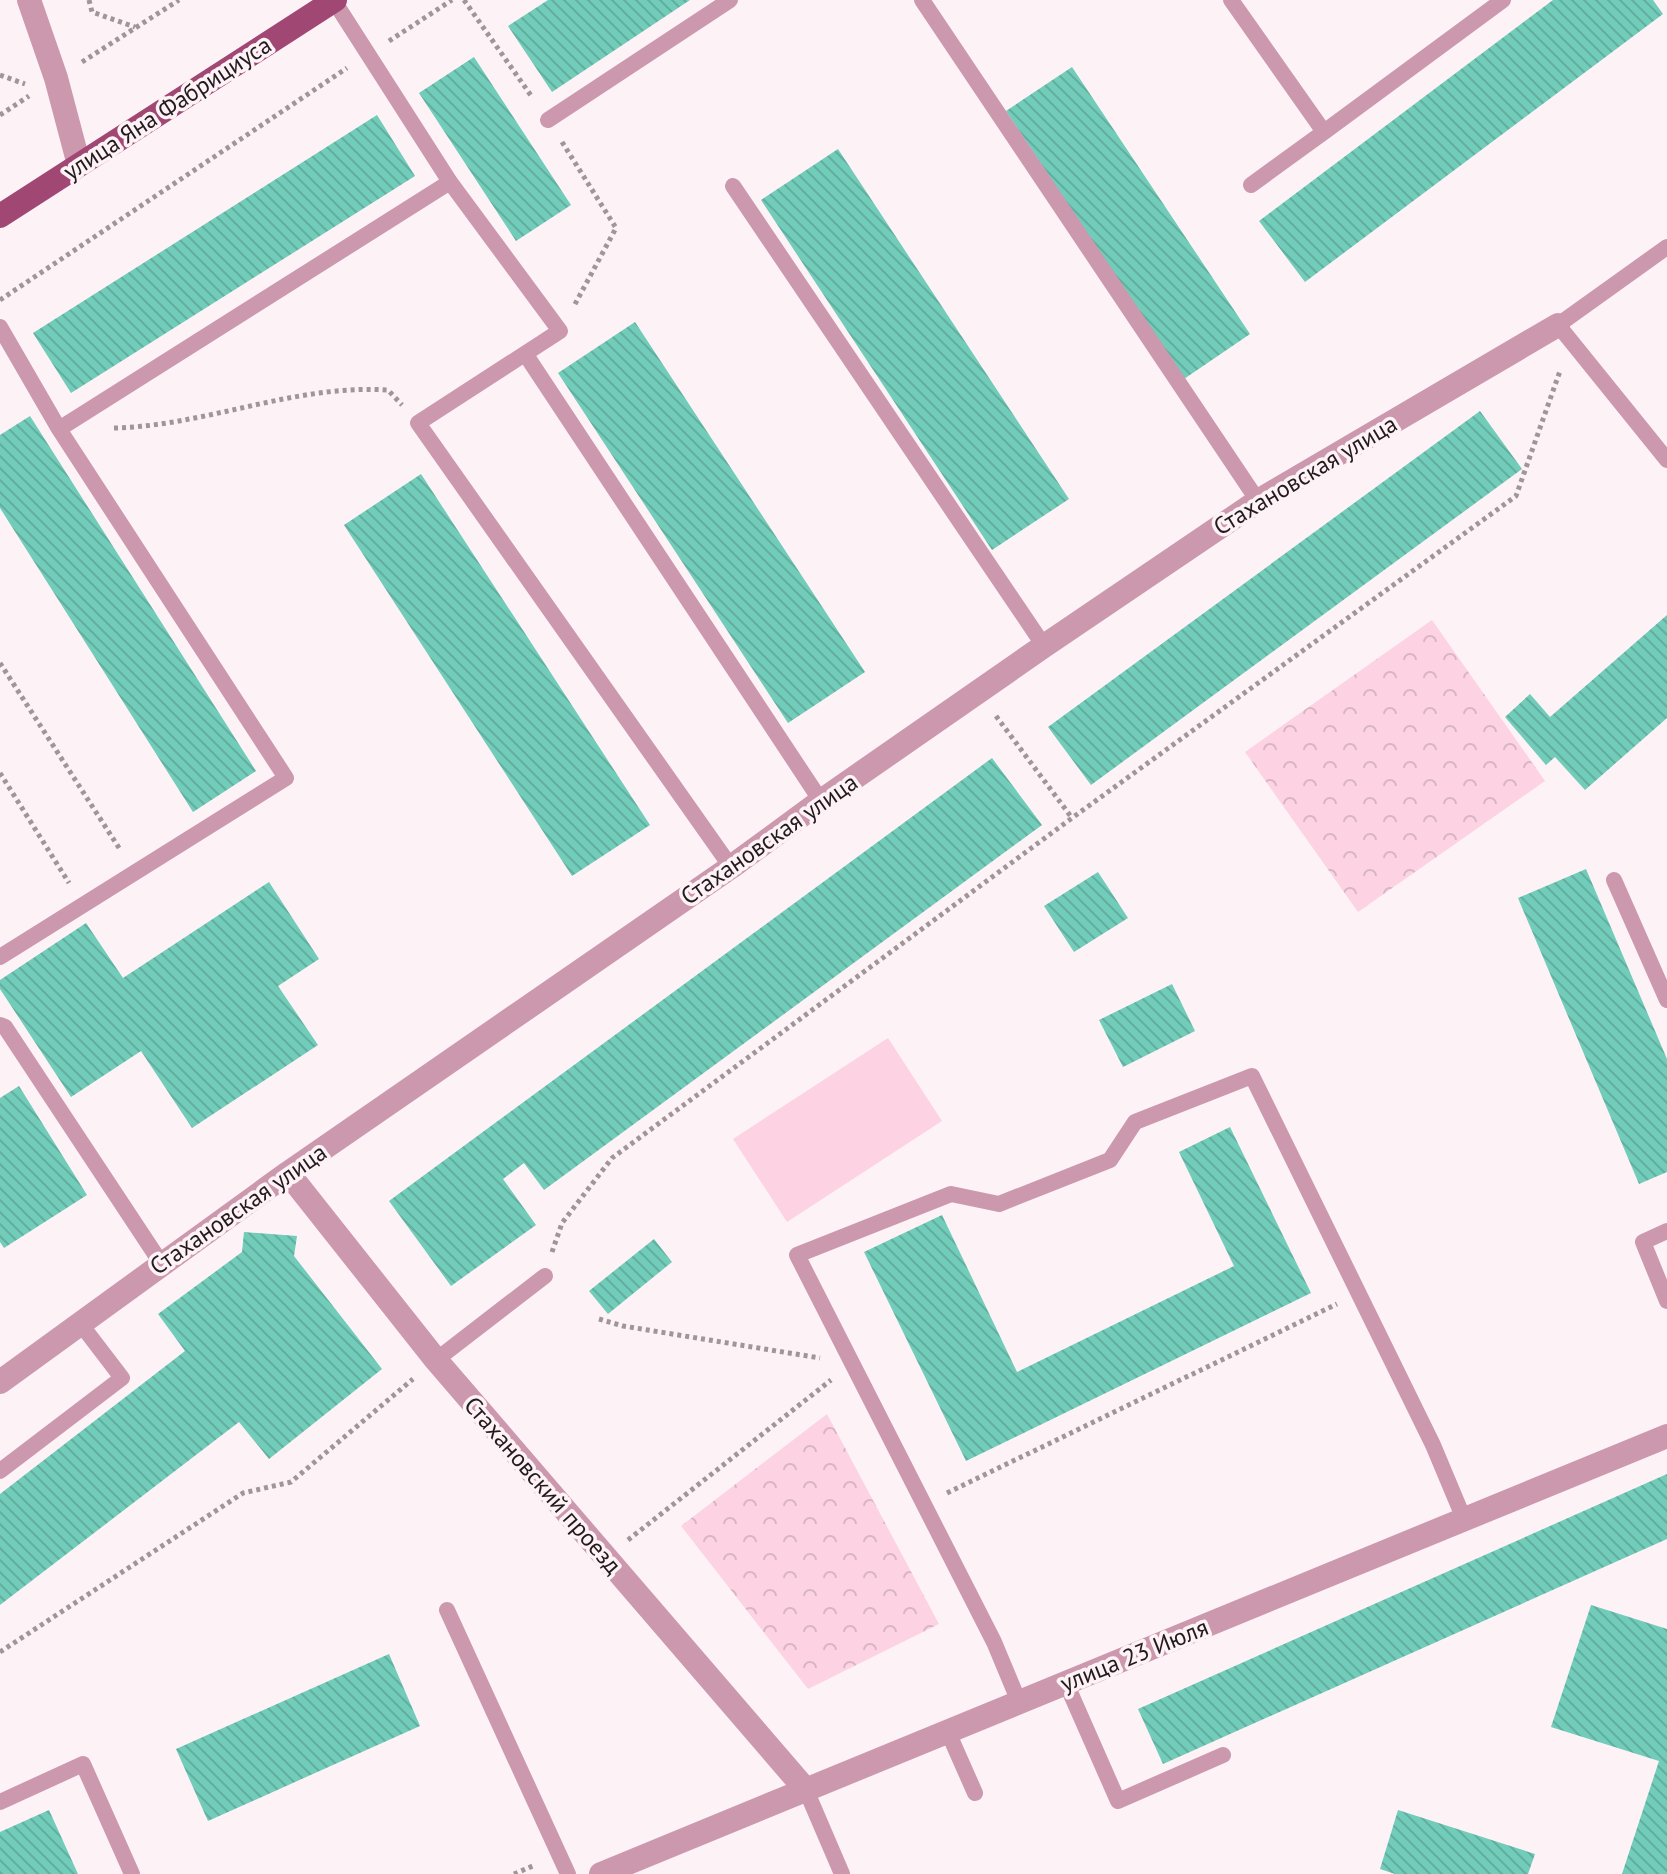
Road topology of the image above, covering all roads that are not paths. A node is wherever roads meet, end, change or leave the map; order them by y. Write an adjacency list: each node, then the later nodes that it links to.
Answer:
1 (29, 0): 9 (street)
2 (334, 0): 9 (main road, улица Яна Фабрициуса); 10 (lane)
3 (730, 0): 7 (lane)
4 (922, 0): 20 (lane)
5 (1231, 0): 8 (lane)
6 (1503, 0): 8 (lane)
7 (548, 120)
8 (1324, 132): 11 (lane)
9 (79, 165): 13 (main road, улица Яна Фабрициуса)
10 (450, 182): 17 (lane); 18 (lane)
11 (1251, 185)
12 (733, 186): 21 (lane)
13 (0, 216)
14 (1667, 247): 16 (lane)
15 (0, 327): 18 (lane)
16 (1564, 332): 19 (lane); 20 (street, Стахановская улица)
17 (526, 355): 22 (lane); 23 (lane)
18 (59, 429): 25 (lane)
19 (1667, 460)
20 (1258, 501): 21 (street, Стахановская улица)
21 (1044, 646): 22 (street, Стахановская улица)
22 (821, 801): 23 (street, Стахановская улица)
23 (731, 867): 28 (street, Стахановская улица)
24 (1614, 880): 26 (lane)
25 (0, 957)
26 (1667, 1000)
27 (0, 1025): 30 (lane)
28 (288, 1173): 30 (street, Стахановская улица); 34 (street, Стахановский проезд)
29 (1667, 1231): 32 (lane)
30 (161, 1263): 33 (street, Стахановская улица)
31 (545, 1276): 34 (lane)
32 (1667, 1301)
33 (80, 1323): 35 (street, Стахановская улица); 37 (lane)
34 (436, 1360): 44 (street, Стахановский проезд)
35 (0, 1382)
36 (1667, 1436): 38 (street, улица 23 Июля)
37 (0, 1471)
38 (1464, 1519): 40 (street, улица 23 Июля); 41 (lane)
39 (447, 1610): 48 (lane)
40 (1066, 1683): 41 (street, улица 23 Июля); 43 (lane)
41 (1019, 1702): 42 (street, улица 23 Июля)
42 (948, 1732): 44 (street, улица 23 Июля); 45 (lane)
43 (1223, 1755)
44 (806, 1790): 49 (street, улица 23 Июля); 50 (lane)
45 (975, 1793)
46 (0, 1802): 47 (lane)
47 (132, 1874)
48 (568, 1874)
49 (601, 1874)
50 (842, 1874)

